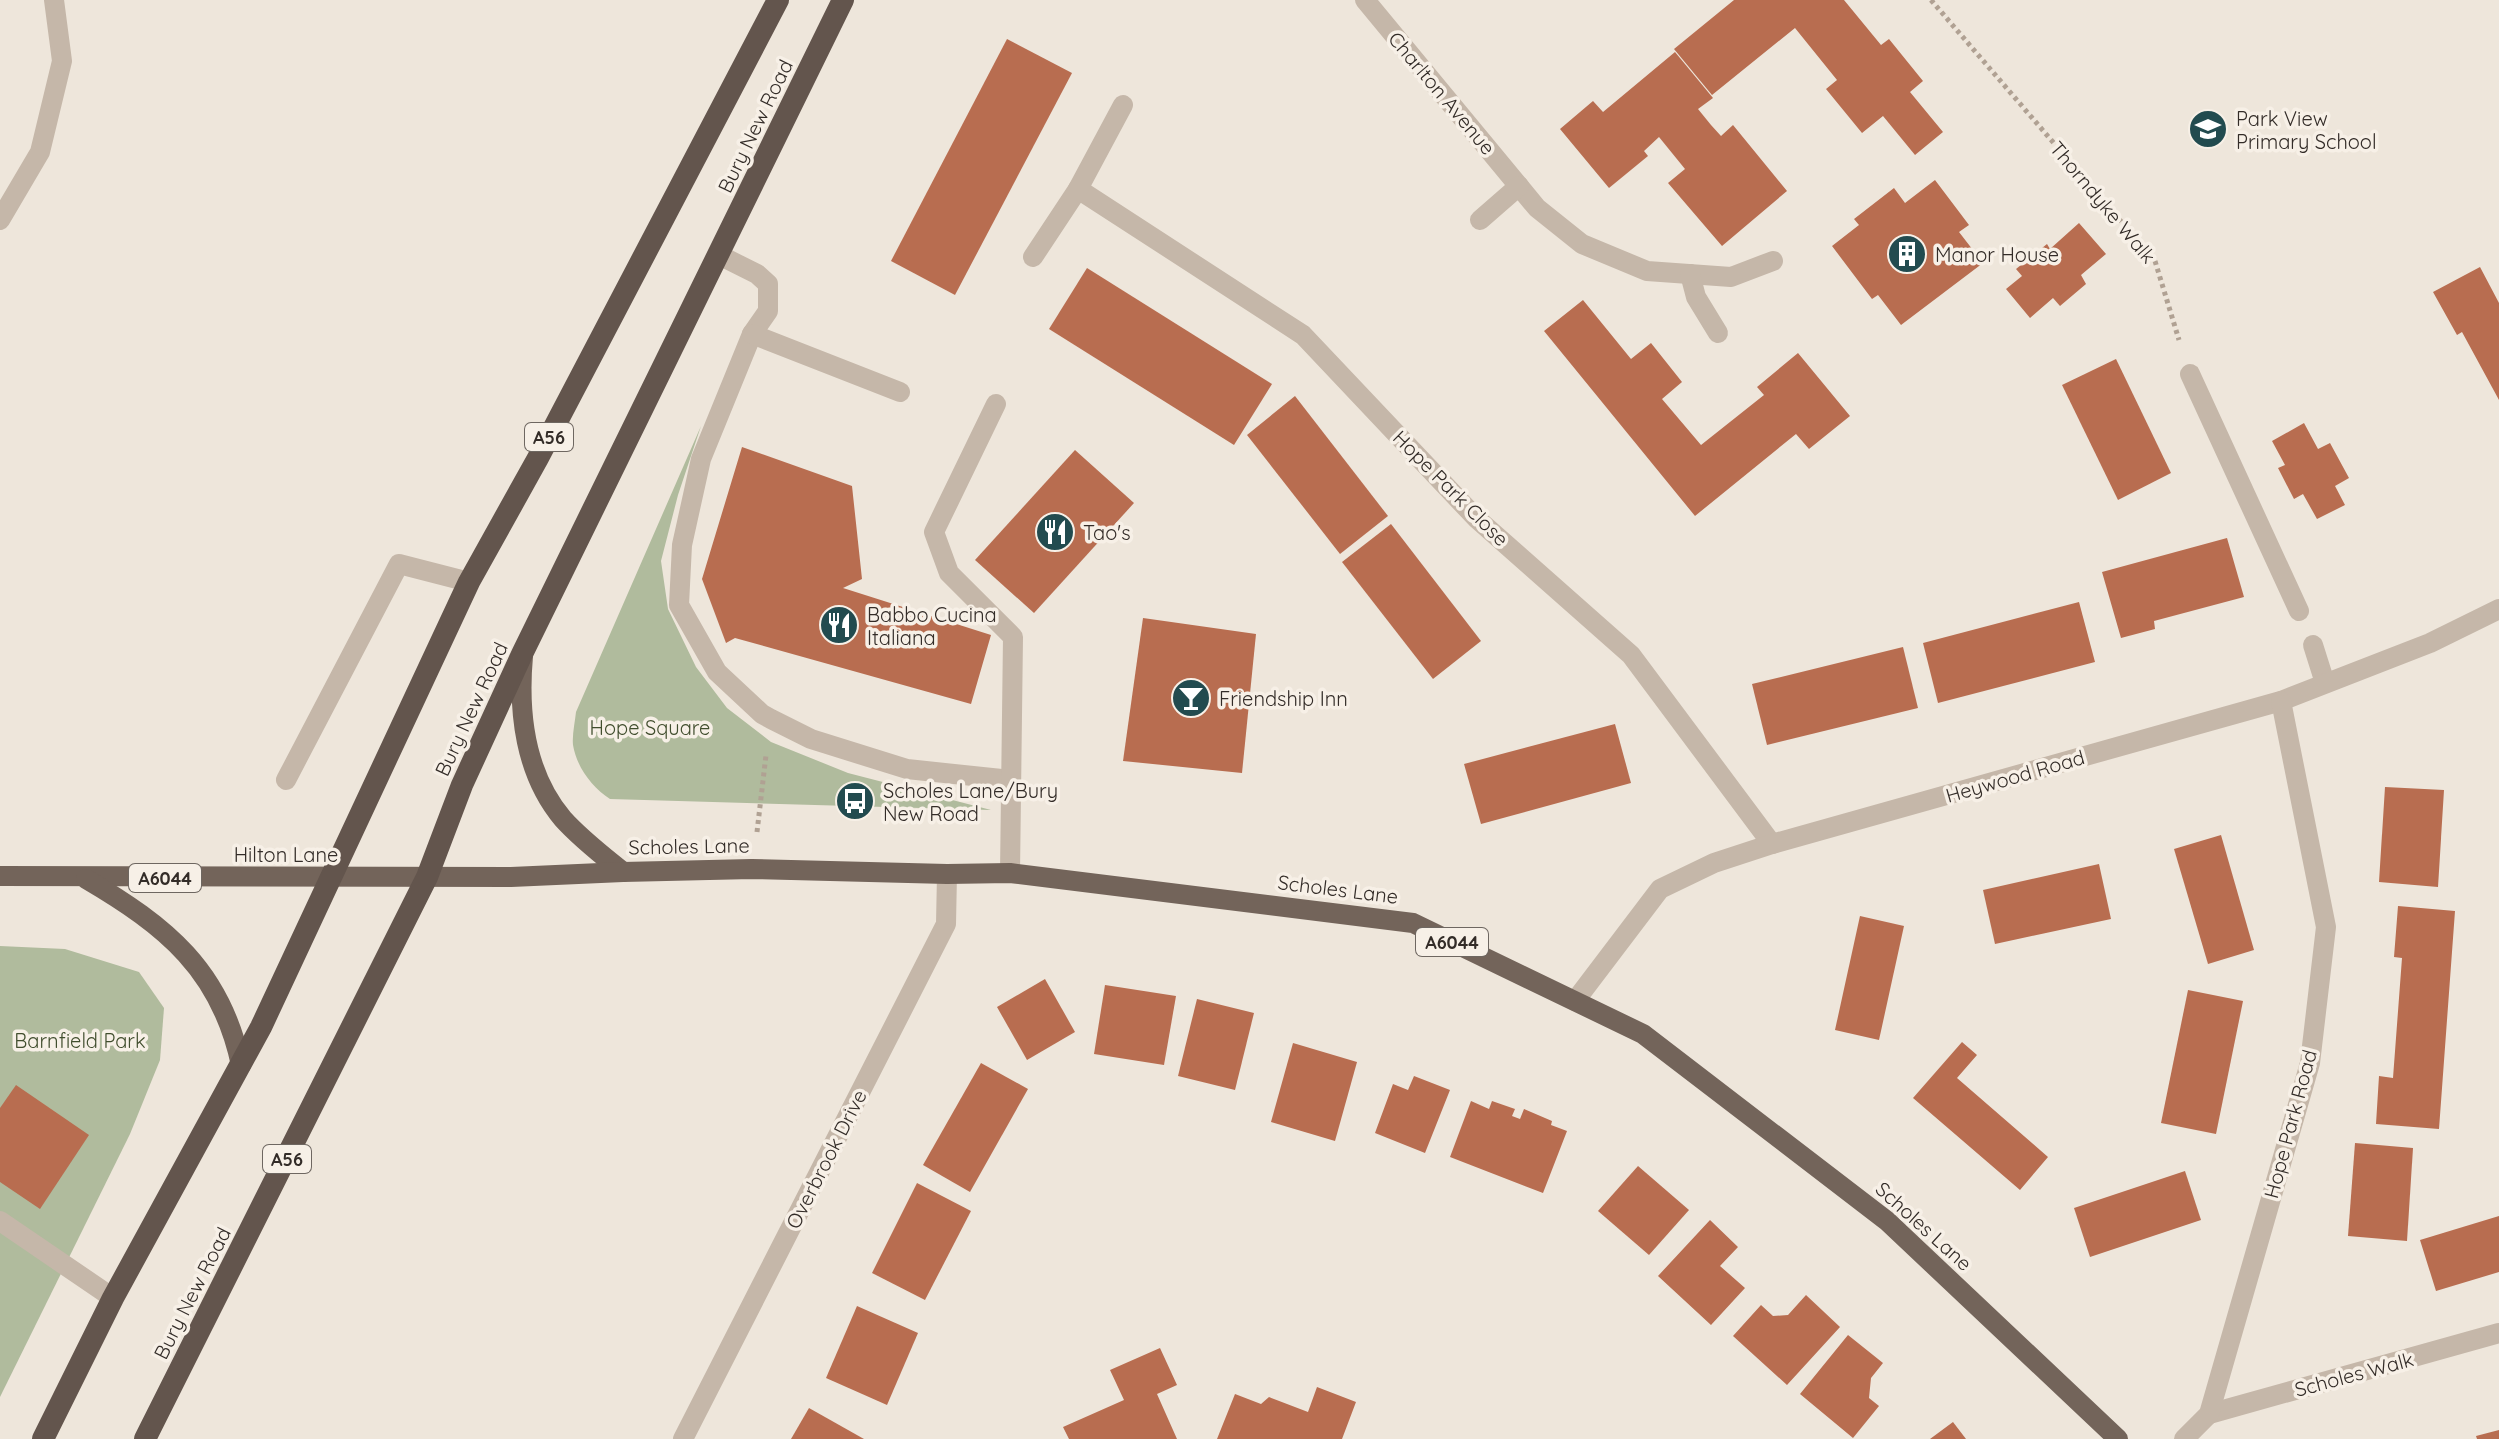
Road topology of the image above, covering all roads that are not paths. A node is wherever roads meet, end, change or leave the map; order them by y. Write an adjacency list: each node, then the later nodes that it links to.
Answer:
1 (54, 0): 8 (street)
2 (778, 0): 19 (highway, Bury New Road / A56)
3 (843, 0): 10 (highway, Bury New Road / A56)
4 (1369, 1): 6 (street, Charlton Avenue)
5 (1123, 105): 7 (street)
6 (1519, 186): 9 (street); 13 (street, Charlton Avenue)
7 (1078, 189): 11 (street); 28 (street, Hope Park Close)
8 (0, 220)
9 (1480, 220)
10 (719, 255): 15 (street); 23 (highway, Bury New Road / A56)
11 (1033, 257)
12 (1773, 261): 13 (street, Charlton Avenue)
13 (1690, 274): 14 (street)
14 (1718, 333)
15 (752, 334): 17 (street); 27 (street)
16 (2190, 374): 21 (street)
17 (900, 392)
18 (996, 404): 27 (street)
19 (469, 582): 26 (street); 35 (highway, Bury New Road / A56)
20 (2499, 609): 24 (street, Heywood Road)
21 (2299, 611)
22 (2313, 645): 24 (street)
23 (523, 652): 29 (main road); 33 (highway, Bury New Road / A56)
24 (2325, 683): 25 (street, Heywood Road)
25 (2281, 701): 28 (street, Heywood Road); 41 (street, Hope Park Road)
26 (286, 780)
27 (1011, 780): 30 (street)
28 (1772, 844): 36 (street, Heywood Road)
29 (623, 872): 31 (main road, Scholes Lane / A6044); 33 (main road, Scholes Lane / A6044)
30 (1010, 873): 31 (main road, Scholes Lane / A6044); 36 (main road, Scholes Lane / A6044)
31 (947, 874): 44 (street, Overbrook Drive)
32 (0, 876): 34 (main road, Hilton Lane / A6044)
33 (427, 877): 35 (main road, Hilton Lane / A6044); 43 (highway, Bury New Road / A56)
34 (84, 878): 35 (main road, Hilton Lane / A6044); 37 (main road)
35 (330, 878): 37 (highway, Bury New Road / A56)
36 (1575, 1001): 45 (main road, Scholes Lane / A6044)
37 (241, 1065): 39 (highway, Bury New Road / A56)
38 (0, 1221): 39 (street)
39 (113, 1298): 42 (highway, Bury New Road / A56)
40 (2499, 1333): 41 (street, Scholes Walk)
41 (2209, 1414): 46 (street, Hope Park Road)
42 (43, 1439)
43 (145, 1439)
44 (683, 1439)
45 (2118, 1439)
46 (2184, 1439)

